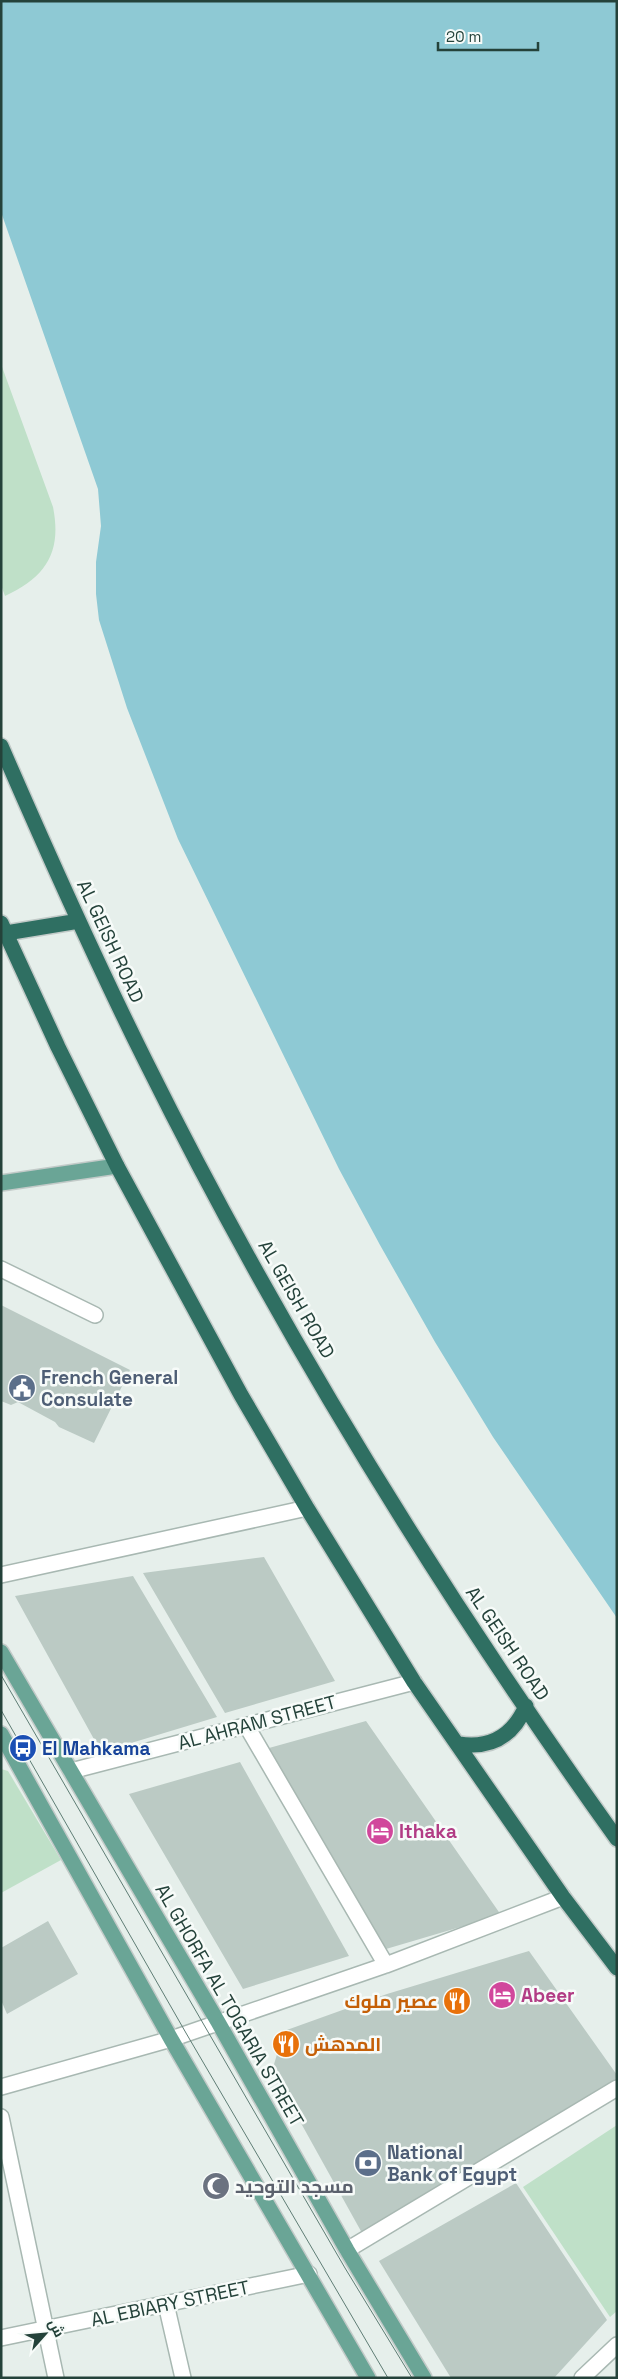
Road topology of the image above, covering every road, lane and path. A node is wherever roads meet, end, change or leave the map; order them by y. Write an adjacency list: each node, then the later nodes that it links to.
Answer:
1 (1, 746): 2 (highway, AL GEISH ROAD)
2 (80, 922): 3 (highway); 12 (highway, AL GEISH ROAD)
3 (3, 930): 4 (highway)
4 (117, 1166): 5 (main road); 8 (highway)
5 (1, 1183)
6 (1, 1269): 7 (street)
7 (95, 1316)
8 (307, 1508): 9 (street); 11 (highway)
9 (1, 1575)
10 (1, 1652): 18 (main road, AL GHORFA AL TOGARIA STREET)
11 (414, 1682): 13 (street, AL AHRAM STREET); 15 (highway)
12 (526, 1706): 15 (highway); 19 (highway, AL GEISH ROAD)
13 (246, 1725): 18 (street, AL AHRAM STREET); 21 (street)
14 (1, 1734): 17 (main road)
15 (459, 1744): 20 (highway)
16 (1, 1752): 17 (street)
17 (17, 1759): 24 (main road)
18 (72, 1771): 23 (main road, AL GHORFA AL TOGARIA STREET)
19 (617, 1839)
20 (563, 1897): 21 (street); 22 (highway)
21 (386, 1965): 23 (street)
22 (617, 1968)
23 (218, 2022): 24 (street); 28 (main road, AL GHORFA AL TOGARIA STREET)
24 (171, 2038): 25 (street); 29 (main road)
25 (1, 2087)
26 (617, 2088): 28 (street)
27 (1, 2117): 31 (street)
28 (347, 2250): 37 (main road, AL GHORFA AL TOGARIA STREET)
29 (308, 2274): 30 (street, AL EBIARY STREET); 36 (main road)
30 (166, 2304): 31 (street, AL EBIARY STREET); 35 (street)
31 (47, 2329): 32 (street, AL EBIARY STREET); 34 (street)
32 (1, 2338)
33 (617, 2345): 38 (street)
34 (56, 2378)
35 (183, 2378)
36 (368, 2378)
37 (424, 2378)
38 (582, 2378)

